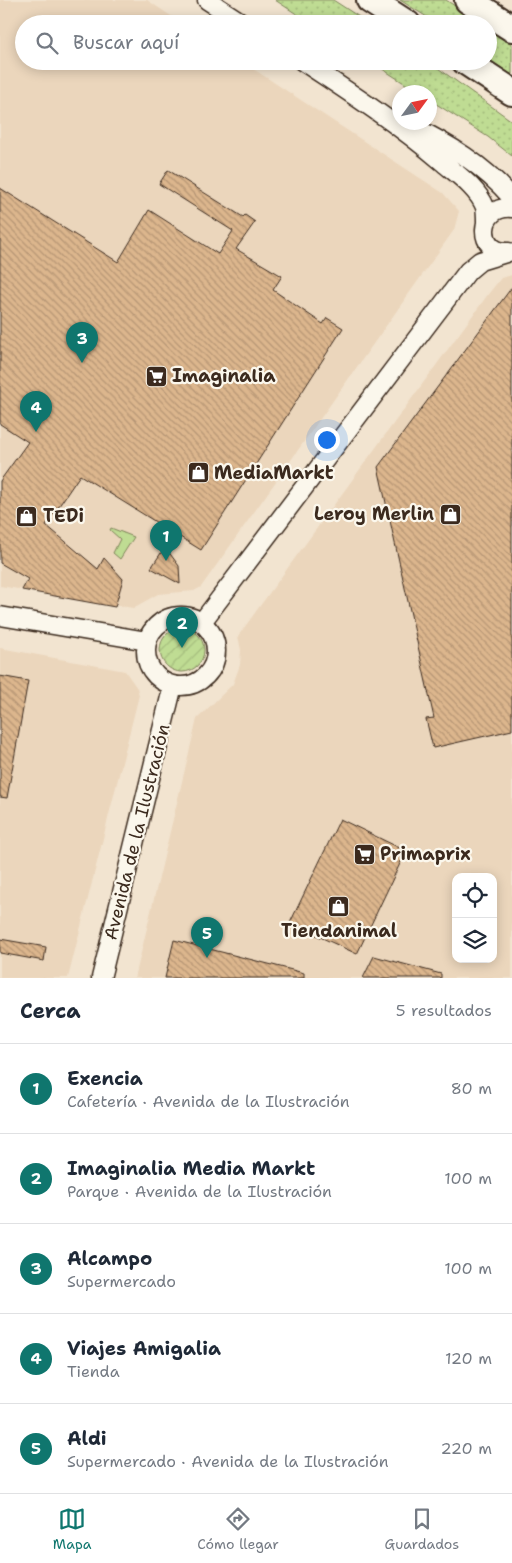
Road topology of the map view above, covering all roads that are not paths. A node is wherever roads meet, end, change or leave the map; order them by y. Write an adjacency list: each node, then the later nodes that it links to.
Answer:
1 (207, 0): 4 (street)
2 (370, 0): 5 (highway)
3 (468, 0): 6 (highway)
4 (230, 15)
5 (393, 15)
6 (492, 15)
7 (497, 18): 8 (highway)
8 (512, 28)
9 (316, 70): 12 (street)
10 (479, 70): 11 (highway)
11 (512, 92)
12 (365, 102): 13 (street); 17 (street)
13 (392, 116)
14 (419, 130): 15 (street)
15 (512, 198)
16 (512, 208): 17 (street)
17 (485, 226): 18 (street); 19 (street)
18 (509, 252): 19 (street)
19 (468, 271): 21 (street)
20 (0, 616): 22 (street)
21 (202, 622): 22 (street); 23 (street)
22 (147, 642): 23 (street)
23 (173, 686): 24 (street, Avenida de la Ilustración)
24 (101, 978)

